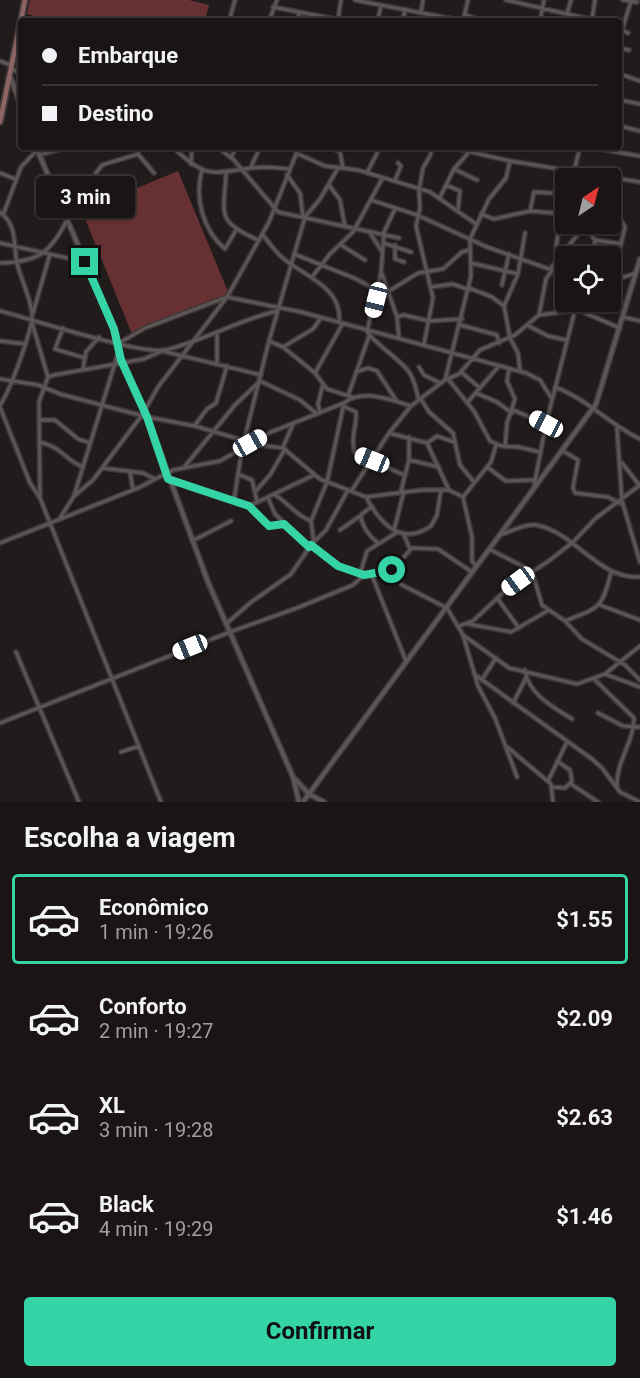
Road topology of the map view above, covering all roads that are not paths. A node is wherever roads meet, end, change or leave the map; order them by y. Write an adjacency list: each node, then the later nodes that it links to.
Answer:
1 (25, 0): 24 (main road)
2 (235, 0): 25 (street)
3 (277, 0): 17 (street)
4 (341, 0): 29 (street)
5 (355, 0): 16 (street)
6 (384, 0): 16 (street)
7 (423, 0): 20 (street)
8 (468, 0): 23 (street)
9 (506, 0): 19 (street)
10 (544, 0): 19 (street)
11 (571, 0): 22 (street)
12 (595, 0): 37 (street)
13 (623, 0): 14 (street)
14 (631, 1): 15 (street); 38 (street)
15 (637, 2)
16 (382, 5): 18 (street); 30 (street)
17 (273, 7): 21 (street); 26 (street)
18 (405, 9): 20 (street); 31 (street)
19 (542, 9): 22 (street); 35 (street)
20 (421, 12): 32 (street)
21 (299, 14): 27 (street); 28 (street)
22 (567, 14): 36 (street)
23 (465, 15): 33 (street); 34 (street)
24 (22, 18)
25 (231, 18)
26 (270, 18)
27 (298, 18)
28 (325, 18)
29 (338, 18)
30 (379, 18)
31 (404, 18)
32 (438, 18)
33 (464, 18)
34 (474, 18)
35 (540, 18)
36 (576, 18)
37 (592, 18)
38 (622, 27)
39 (622, 30): 40 (street)
40 (628, 33)
41 (18, 35): 43 (main road)
42 (622, 48): 44 (street)
43 (14, 50): 45 (street); 47 (main road)
44 (629, 50)
45 (18, 51)
46 (0, 61): 47 (street)
47 (10, 66): 48 (street); 49 (main road)
48 (18, 72)
49 (9, 75): 52 (street); 55 (main road)
50 (622, 75): 51 (street)
51 (640, 81)
52 (18, 98)
53 (622, 100): 54 (street)
54 (640, 104)
55 (0, 121)
56 (622, 126): 57 (street)
57 (640, 131)
58 (61, 150): 74 (street)
59 (139, 150): 77 (street)
60 (175, 150): 83 (street)
61 (192, 150): 83 (street)
62 (222, 150): 80 (street)
63 (235, 150): 80 (street)
64 (259, 150): 84 (street)
65 (298, 150): 76 (street)
66 (336, 150): 86 (street)
67 (431, 150): 106 (street)
68 (461, 150): 75 (street)
69 (483, 150): 78 (street)
70 (579, 150): 88 (street)
71 (605, 150): 79 (street)
72 (38, 151): 74 (street); 98 (street); 113 (street)
73 (378, 151): 95 (street)
74 (55, 152)
75 (469, 152): 78 (street); 90 (street)
76 (296, 153): 85 (street); 89 (street)
77 (138, 154): 94 (street); 113 (street)
78 (481, 154): 81 (street)
79 (640, 156)
80 (231, 157): 92 (street)
81 (510, 161): 87 (street); 117 (street)
82 (398, 163): 100 (street)
83 (191, 164): 91 (street)
84 (251, 168): 89 (street); 92 (street)
85 (338, 168): 86 (street); 105 (street)
86 (344, 168): 95 (street)
87 (555, 168)
88 (575, 168)
89 (289, 169): 97 (street)
90 (454, 169): 101 (street); 104 (street)
91 (202, 170): 96 (street); 125 (street)
92 (243, 170): 96 (street); 110 (street)
93 (0, 173): 98 (street)
94 (154, 173)
95 (367, 173): 99 (street)
96 (226, 174): 125 (street)
97 (287, 175): 110 (street); 119 (street)
98 (15, 179): 116 (street)
99 (382, 179): 100 (street); 109 (street)
100 (395, 180): 106 (street)
101 (477, 180)
102 (621, 180): 103 (street)
103 (640, 182)
104 (446, 184): 108 (street); 112 (street)
105 (329, 185): 119 (street); 123 (street)
106 (419, 190): 108 (street); 118 (street)
107 (551, 193): 114 (street)
108 (440, 197): 112 (street)
109 (371, 200): 111 (street); 124 (street)
110 (274, 209): 119 (street); 128 (street)
111 (395, 209): 118 (street); 129 (street)
112 (458, 209): 122 (street)
113 (63, 210): 121 (street)
114 (530, 211): 115 (street); 117 (street)
115 (555, 213)
116 (2, 214): 142 (street)
117 (482, 214): 122 (street)
118 (417, 215): 134 (street); 165 (street)
119 (304, 217): 123 (street); 150 (street)
120 (621, 219): 139 (street)
121 (67, 220): 149 (street); 156 (street)
122 (476, 224): 134 (street)
123 (345, 227): 124 (street)
124 (355, 229): 126 (street); 140 (street)
125 (236, 230): 136 (street)
126 (369, 232): 129 (street); 147 (street)
127 (525, 233): 152 (street)
128 (262, 234): 136 (street); 162 (street)
129 (384, 234): 133 (street); 138 (street)
130 (558, 234): 143 (street)
131 (579, 234): 144 (street)
132 (591, 234): 135 (street)
133 (399, 238)
134 (470, 239): 146 (street); 151 (street)
135 (595, 240): 139 (street); 145 (street)
136 (258, 241): 178 (street)
137 (0, 243): 142 (street)
138 (383, 243): 141 (street); 147 (street)
139 (621, 244)
140 (341, 245): 154 (street); 160 (street)
141 (395, 245): 148 (street); 157 (street)
142 (16, 246): 149 (street); 155 (street)
143 (556, 246)
144 (569, 246)
145 (595, 246)
146 (469, 250): 159 (street); 165 (street)
147 (381, 252): 168 (street)
148 (411, 252)
149 (48, 253): 155 (street); 156 (street); 185 (street)
150 (294, 254): 160 (street); 162 (street)
151 (509, 254): 152 (street); 167 (street)
152 (520, 257): 164 (street); 169 (street)
153 (640, 259): 163 (street)
154 (365, 260)
155 (17, 262): 158 (street); 185 (street)
156 (85, 262): 209 (street)
157 (404, 262)
158 (0, 263)
159 (471, 263): 167 (street); 175 (street)
160 (323, 265): 171 (street); 176 (street)
161 (555, 265): 164 (street)
162 (292, 266): 171 (street); 180 (street)
163 (639, 266): 170 (street)
164 (552, 269): 166 (street); 186 (street)
165 (427, 270): 174 (street); 177 (street)
166 (555, 270)
167 (506, 272): 169 (street); 173 (street)
168 (381, 273): 176 (street); 177 (street)
169 (518, 273): 179 (street)
170 (636, 273): 172 (street); 188 (street)
171 (312, 277): 194 (street)
172 (621, 278)
173 (502, 285)
174 (431, 287): 175 (street); 192 (street)
175 (469, 289): 179 (street); 190 (street)
176 (377, 290): 199 (street)
177 (389, 291): 187 (street)
178 (227, 297): 180 (street); 207 (street); 209 (street)
179 (504, 306): 204 (street)
180 (280, 310): 189 (street); 200 (street); 208 (street)
181 (0, 312): 191 (street)
182 (560, 312): 186 (street)
183 (573, 312): 205 (street)
184 (578, 312): 198 (street)
185 (32, 314): 191 (street)
186 (540, 315): 196 (street)
187 (397, 317): 192 (street); 203 (street)
188 (623, 317): 193 (street); 198 (street)
189 (321, 318): 194 (street); 213 (street)
190 (462, 319): 192 (street); 195 (street)
191 (32, 320): 197 (street); 211 (street); 233 (street)
192 (429, 321): 212 (street)
193 (640, 321)
194 (341, 323): 199 (street); 231 (street)
195 (460, 325): 210 (street); 216 (street)
196 (529, 326): 204 (street); 205 (street)
197 (63, 328): 202 (street); 218 (street)
198 (620, 328): 254 (street)
199 (367, 331): 201 (street); 203 (street)
200 (217, 334): 207 (street); 221 (street)
201 (369, 336): 229 (street); 248 (street)
202 (99, 337): 209 (street); 218 (street)
203 (399, 338): 212 (street)
204 (510, 338): 210 (street); 228 (street)
205 (566, 340): 243 (street)
206 (0, 341): 211 (street)
207 (193, 341): 215 (street); 217 (street)
208 (269, 341): 213 (street); 232 (street)
209 (119, 343): 214 (street); 215 (street)
210 (499, 343): 219 (street)
211 (24, 344): 236 (street)
212 (424, 344): 216 (street)
213 (283, 347): 231 (street)
214 (118, 350): 220 (street); 222 (street)
215 (162, 351): 217 (street); 220 (street)
216 (453, 352): 219 (street); 235 (street)
217 (184, 356): 221 (street); 256 (street)
218 (85, 358): 226 (street)
219 (473, 359): 225 (street); 230 (street)
220 (122, 363): 222 (street); 256 (street)
221 (217, 364): 223 (street)
222 (113, 365): 226 (street); 250 (street)
223 (227, 366): 232 (street); 262 (street)
224 (419, 367): 239 (street)
225 (498, 367): 227 (street); 242 (street)
226 (83, 369): 233 (street)
227 (509, 369): 228 (street); 255 (street)
228 (520, 371): 240 (street)
229 (356, 372): 245 (street); 247 (street)
230 (461, 372): 235 (street); 242 (street)
231 (315, 373): 238 (street)
232 (261, 375): 237 (street)
233 (48, 377): 241 (street)
234 (0, 379): 236 (street)
235 (446, 380): 239 (street); 249 (street)
236 (10, 381): 241 (street); 252 (street)
237 (260, 381): 257 (street); 264 (street); 268 (street)
238 (323, 384): 245 (street); 257 (street)
239 (440, 384): 248 (street)
240 (545, 386): 243 (street); 246 (street)
241 (44, 387): 250 (street); 259 (street)
242 (480, 388): 244 (street)
243 (555, 388): 246 (street); 254 (street)
244 (476, 393): 249 (street); 255 (street)
245 (350, 397): 247 (street); 251 (street)
246 (552, 399): 261 (street)
247 (396, 400): 253 (street)
248 (420, 400): 253 (street); 270 (street)
249 (467, 403): 274 (street)
250 (102, 405): 256 (street); 271 (street)
251 (344, 405): 257 (street); 280 (street); 296 (street)
252 (0, 406): 310 (street)
253 (411, 406): 265 (street)
254 (594, 407): 263 (street); 278 (street)
255 (512, 412): 261 (street); 275 (street)
256 (143, 413): 258 (street); 287 (street)
257 (319, 413): 260 (street)
258 (147, 417): 262 (street); 289 (street)
259 (39, 420): 269 (street); 271 (street)
260 (293, 424): 272 (street); 276 (street)
261 (546, 424): 279 (street)
262 (195, 426): 264 (street)
263 (617, 428): 267 (street); 282 (street)
264 (216, 431): 268 (street); 283 (street)
265 (389, 433): 266 (street); 280 (street)
266 (409, 437): 273 (street); 281 (street)
267 (640, 438)
268 (245, 440): 272 (street); 277 (street)
269 (39, 442): 284 (street); 310 (street)
270 (454, 442): 273 (street); 297 (street)
271 (90, 443): 284 (street)
272 (250, 443): 276 (street); 277 (street)
273 (427, 443): 285 (street)
274 (496, 445): 275 (street); 286 (street)
275 (505, 447): 279 (street)
276 (284, 448): 291 (street); 304 (street)
277 (242, 449): 283 (street); 290 (street)
278 (563, 451): 299 (street); 314 (street)
279 (539, 452): 295 (street)
280 (372, 460): 292 (street); 301 (street)
281 (409, 460): 285 (street); 292 (street)
282 (621, 461): 298 (street); 314 (street)
283 (185, 466): 289 (street)
284 (83, 467): 307 (street)
285 (439, 467): 303 (street)
286 (487, 467): 295 (street); 297 (street)
287 (102, 468): 288 (street); 307 (street)
288 (130, 472): 293 (street); 300 (street)
289 (166, 473): 293 (street); 294 (street)
290 (238, 474): 304 (street); 312 (street)
291 (314, 474): 296 (street); 306 (street)
292 (404, 475): 305 (street)
293 (155, 479): 300 (street)
294 (168, 479): 312 (street); 327 (street)
295 (533, 480): 299 (street)
296 (327, 482): 301 (street); 320 (street)
297 (474, 482): 309 (street)
298 (640, 485): 314 (street)
299 (534, 486): 326 (street)
300 (133, 490): 318 (street)
301 (350, 490): 308 (street); 331 (street)
302 (441, 490): 303 (street); 305 (street); 325 (street)
303 (449, 490): 309 (street)
304 (255, 492): 313 (street)
305 (402, 492): 308 (street); 324 (street)
306 (275, 495): 311 (street); 320 (street)
307 (74, 496): 318 (street)
308 (366, 497): 316 (street)
309 (463, 497): 335 (street)
310 (40, 498): 321 (street)
311 (268, 498): 313 (street); 322 (street)
312 (234, 500): 315 (street)
313 (257, 501): 315 (street)
314 (621, 502): 328 (street); 334 (street)
315 (249, 506): 322 (street)
316 (372, 506): 317 (street); 324 (street)
317 (361, 515): 323 (street); 330 (street)
318 (59, 519): 321 (street)
319 (231, 521): 327 (street)
320 (311, 521): 331 (street)
321 (50, 523): 329 (street); 365 (street)
322 (284, 524): 331 (street)
323 (340, 530)
324 (395, 532): 325 (street); 330 (street)
325 (404, 535): 332 (street)
326 (499, 535): 328 (street); 333 (street)
327 (192, 541): 349 (street)
328 (573, 542): 337 (street); 340 (street)
329 (0, 543)
330 (377, 543): 341 (street)
331 (311, 545): 341 (street); 349 (street)
332 (410, 549): 336 (street); 338 (street)
333 (489, 549): 335 (street); 337 (street)
334 (640, 562)
335 (476, 566): 338 (street)
336 (392, 570): 339 (street); 345 (street)
337 (532, 571): 343 (street); 346 (street)
338 (472, 572): 345 (street)
339 (371, 573): 341 (street); 358 (street)
340 (611, 573): 342 (street); 344 (street)
341 (362, 575): 353 (street)
342 (640, 577)
343 (497, 598): 350 (street); 352 (street)
344 (600, 605): 347 (street); 348 (street)
345 (447, 608): 351 (street); 358 (street)
346 (549, 610): 348 (street); 352 (street)
347 (640, 620)
348 (565, 621): 359 (street)
349 (226, 624): 353 (street)
350 (468, 624): 351 (street); 352 (street)
351 (459, 626): 354 (street)
352 (519, 628)
353 (230, 632): 365 (street); 381 (street)
354 (463, 635): 357 (street); 361 (street)
355 (640, 646): 359 (street)
356 (16, 652): 370 (street)
357 (496, 658): 360 (street); 363 (street)
358 (406, 661): 387 (street)
359 (620, 663): 362 (street); 367 (street)
360 (525, 670): 364 (street); 366 (street)
361 (473, 673): 363 (street); 377 (street)
362 (605, 674): 366 (street); 368 (street)
363 (483, 678): 369 (street)
364 (526, 678): 369 (street); 372 (street)
365 (111, 679): 370 (street); 378 (street)
366 (594, 679): 374 (street)
367 (640, 680)
368 (640, 687)
369 (513, 703): 376 (street)
370 (39, 709): 373 (street); 388 (street)
371 (598, 713): 374 (street)
372 (572, 718)
373 (0, 723)
374 (633, 727): 375 (street); 386 (street)
375 (640, 727)
376 (567, 742): 380 (street); 386 (street)
377 (504, 745): 382 (street); 383 (street)
378 (139, 746): 379 (street); 389 (street)
379 (121, 752)
380 (557, 761): 383 (street); 384 (street)
381 (293, 777): 387 (street); 390 (street)
382 (517, 777)
383 (548, 781): 385 (street)
384 (571, 784): 385 (street); 393 (street)
385 (552, 787): 392 (street)
386 (617, 788): 394 (street)
387 (309, 795): 390 (street); 391 (street)
388 (79, 802)
389 (161, 802)
390 (301, 802)
391 (324, 802)
392 (553, 802)
393 (598, 802)
394 (640, 802)

